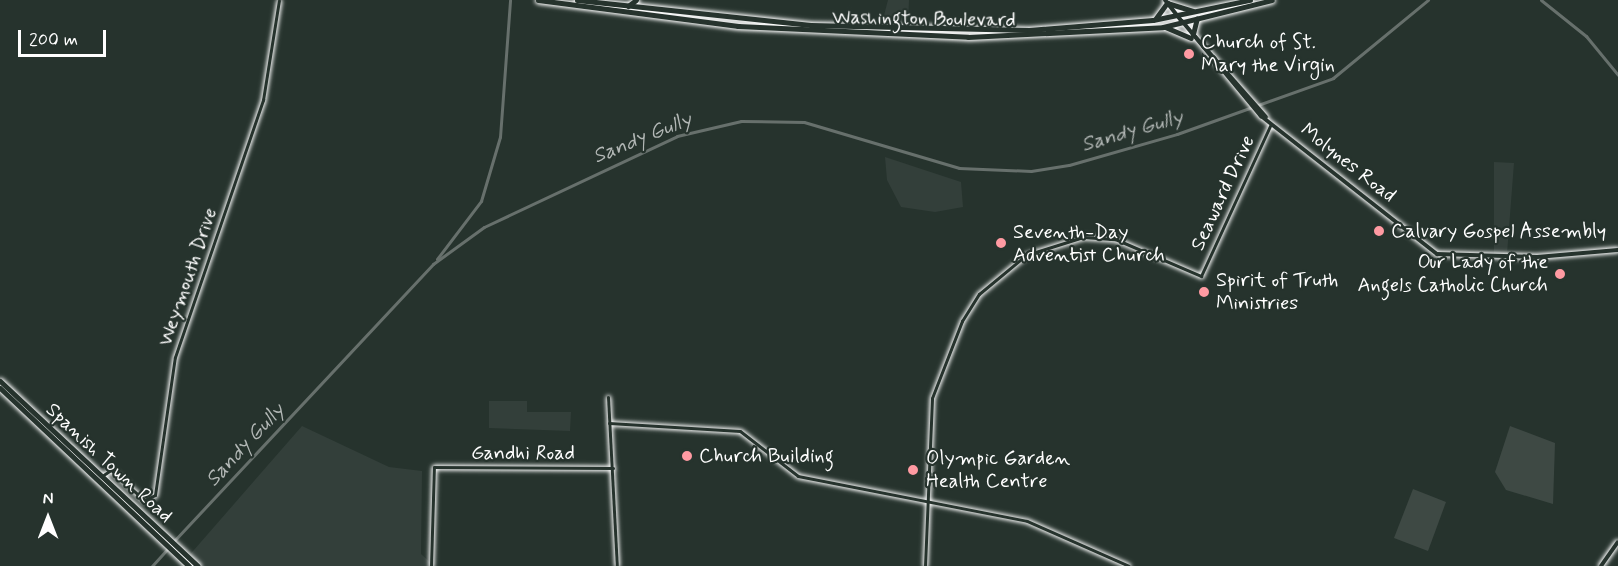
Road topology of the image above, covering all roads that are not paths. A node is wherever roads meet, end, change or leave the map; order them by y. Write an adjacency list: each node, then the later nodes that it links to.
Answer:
1 (279, 0): 22 (street, Weymouth Drive)
2 (538, 0): 13 (highway, Washington Boulevard)
3 (577, 0): 8 (highway, Washington Boulevard)
4 (637, 0): 8 (highway); 9 (highway)
5 (1250, 0): 10 (highway, Washington Boulevard)
6 (1272, 0): 10 (highway, Washington Boulevard)
7 (1166, 2): 10 (highway); 11 (main road, Molynes Road); 12 (highway)
8 (617, 6): 9 (highway, Washington Boulevard)
9 (652, 10): 12 (highway, Washington Boulevard)
10 (1198, 15): 11 (highway, Washington Boulevard); 14 (highway)
11 (1179, 19): 12 (highway, Washington Boulevard); 13 (highway, Washington Boulevard); 14 (main road, Molynes Road)
12 (1153, 20)
13 (1163, 27): 14 (highway)
14 (1192, 36): 15 (main road, Molynes Road)
15 (1272, 123): 16 (main road, Molynes Road); 23 (street, Seaward Drive)
16 (1618, 249)
17 (0, 381): 22 (highway, Spanish Town Road)
18 (0, 388): 22 (highway, Spanish Town Road)
19 (608, 398): 20 (street)
20 (609, 423): 21 (street); 23 (street)
21 (613, 468): 27 (street, Gandhi Road); 28 (street)
22 (100, 477): 25 (highway, Spanish Town Road); 25 (highway, Spanish Town Road)
23 (925, 500): 29 (street); 30 (street)
24 (1618, 542): 31 (main road)
25 (189, 564): 26 (highway, Spanish Town Road)
26 (198, 566)
27 (431, 566)
28 (617, 566)
29 (925, 566)
30 (1129, 566)
31 (1601, 566)

